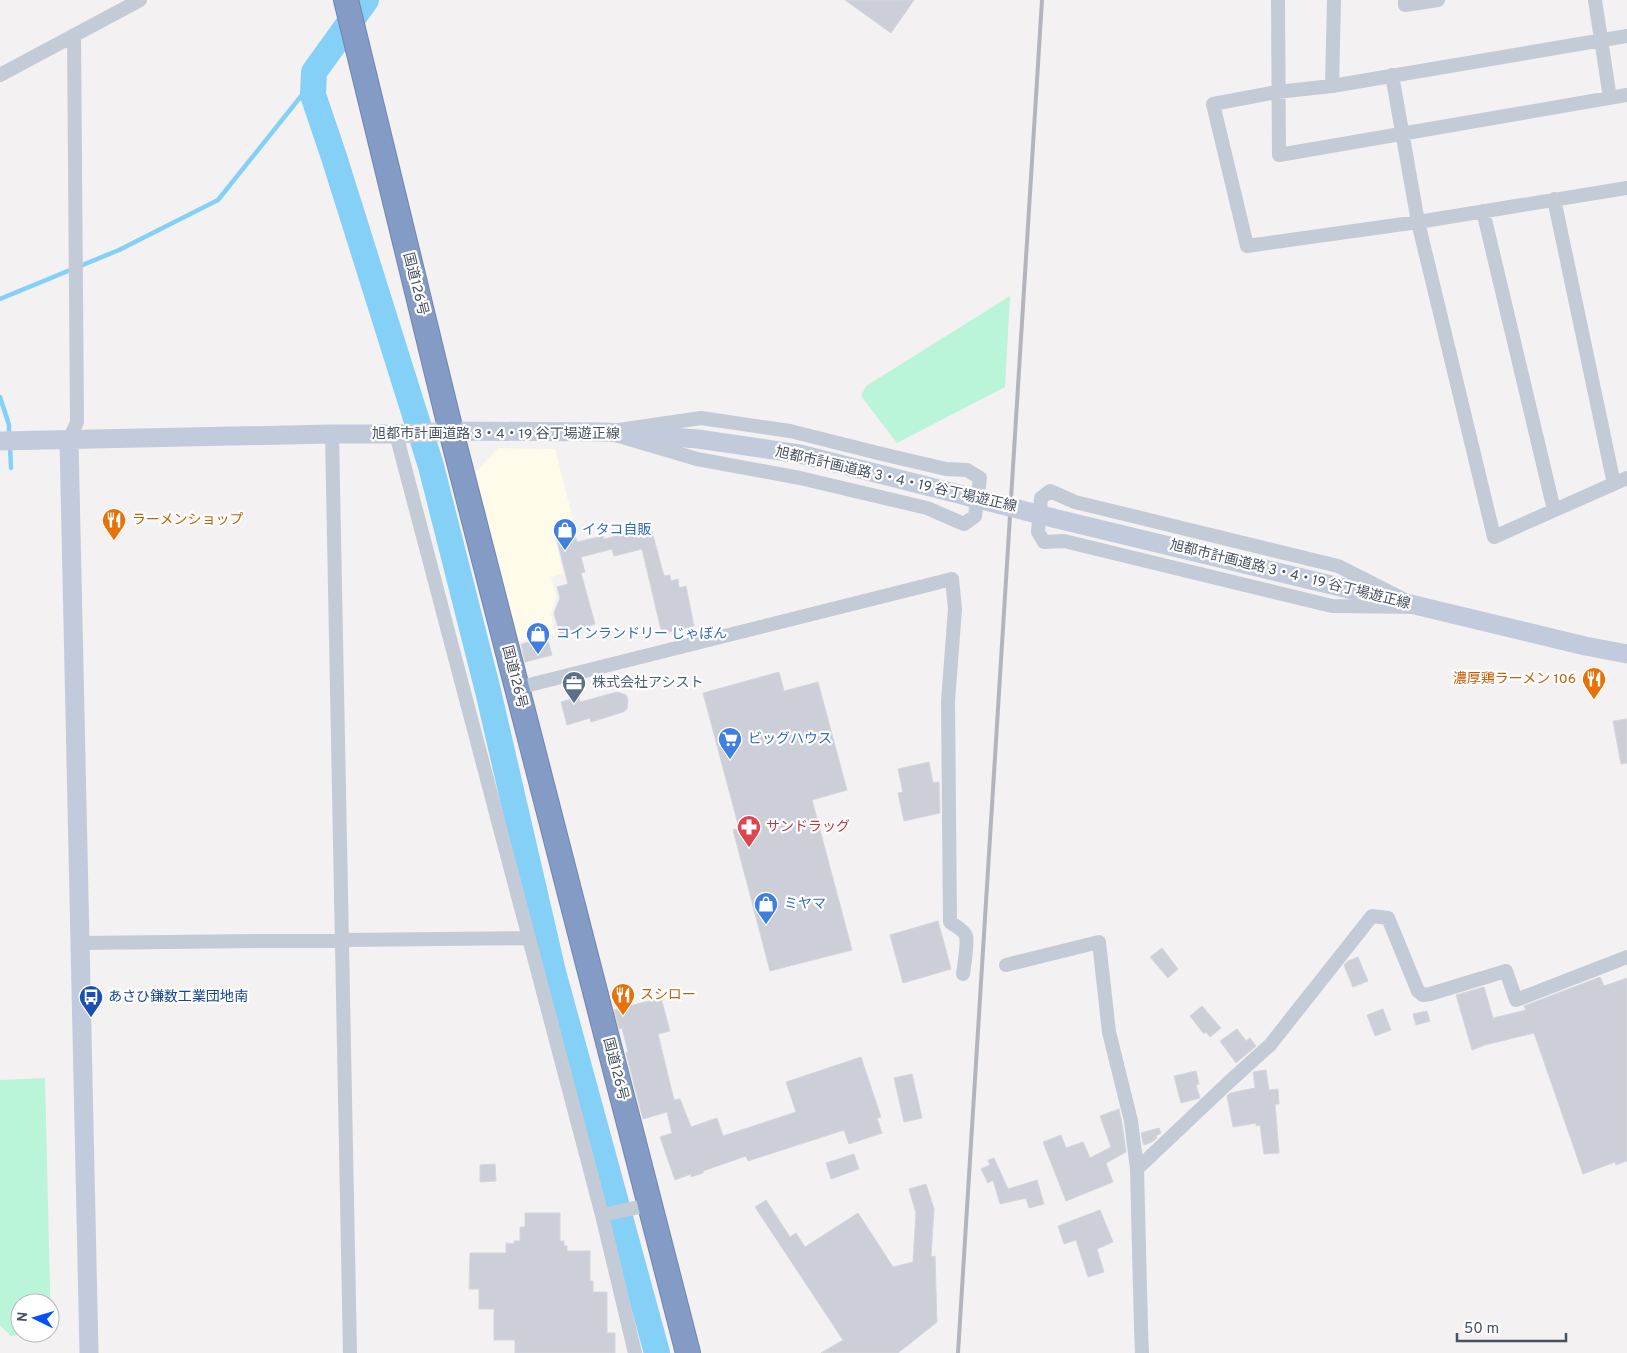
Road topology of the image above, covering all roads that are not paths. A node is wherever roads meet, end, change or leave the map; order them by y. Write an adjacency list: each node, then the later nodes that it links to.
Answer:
1 (140, 0): 8 (street)
2 (346, 0): 22 (highway, 国道126号)
3 (1278, 0): 14 (street)
4 (1334, 0): 13 (street)
5 (1404, 0): 6 (street)
6 (1438, 0)
7 (1595, 0): 10 (street)
8 (74, 35): 11 (street); 26 (street)
9 (1627, 36): 10 (street)
10 (1601, 40): 12 (street); 16 (street)
11 (0, 75)
12 (1392, 76): 13 (street); 17 (street)
13 (1332, 86): 14 (street)
14 (1277, 92): 17 (street); 21 (street)
15 (1627, 95): 16 (street)
16 (1610, 98): 17 (street)
17 (1402, 134): 21 (street)
18 (1627, 188): 19 (street)
19 (1554, 199): 20 (street); 28 (street)
20 (1483, 211): 21 (street); 29 (street)
21 (1418, 222): 29 (street)
22 (451, 431): 23 (street, 旭都市計画道路 3・4・19 谷丁場遊正線); 25 (street, 旭都市計画道路 3・4・19 谷丁場遊正線); 32 (highway, 国道126号)
23 (605, 432): 23 (street); 30 (street, 旭都市計画道路 3・4・19 谷丁場遊正線, bridge)
24 (332, 434): 25 (street, 旭都市計画道路 3・4・19 谷丁場遊正線); 26 (street, 旭都市計画道路 3・4・19 谷丁場遊正線); 34 (street)
25 (398, 434): 33 (street)
26 (69, 440): 27 (street, 旭都市計画道路 3・4・19 谷丁場遊正線); 35 (street)
27 (0, 441)
28 (1620, 481): 29 (street)
29 (1554, 510)
30 (1419, 607): 30 (street); 31 (street, 旭都市計画道路 3・4・19 谷丁場遊正線)
31 (1627, 654)
32 (517, 688): 38 (street); 40 (highway, 国道126号)
33 (529, 938): 34 (street); 41 (street)
34 (342, 940): 35 (street); 43 (street)
35 (80, 943): 42 (street)
36 (1627, 957): 39 (street)
37 (1006, 965): 39 (street)
38 (963, 974)
39 (1137, 1169): 46 (street)
40 (649, 1205): 41 (street); 45 (highway, 国道126号)
41 (602, 1216): 44 (street)
42 (89, 1353)
43 (350, 1353)
44 (635, 1353)
45 (688, 1353)
46 (1142, 1353)

